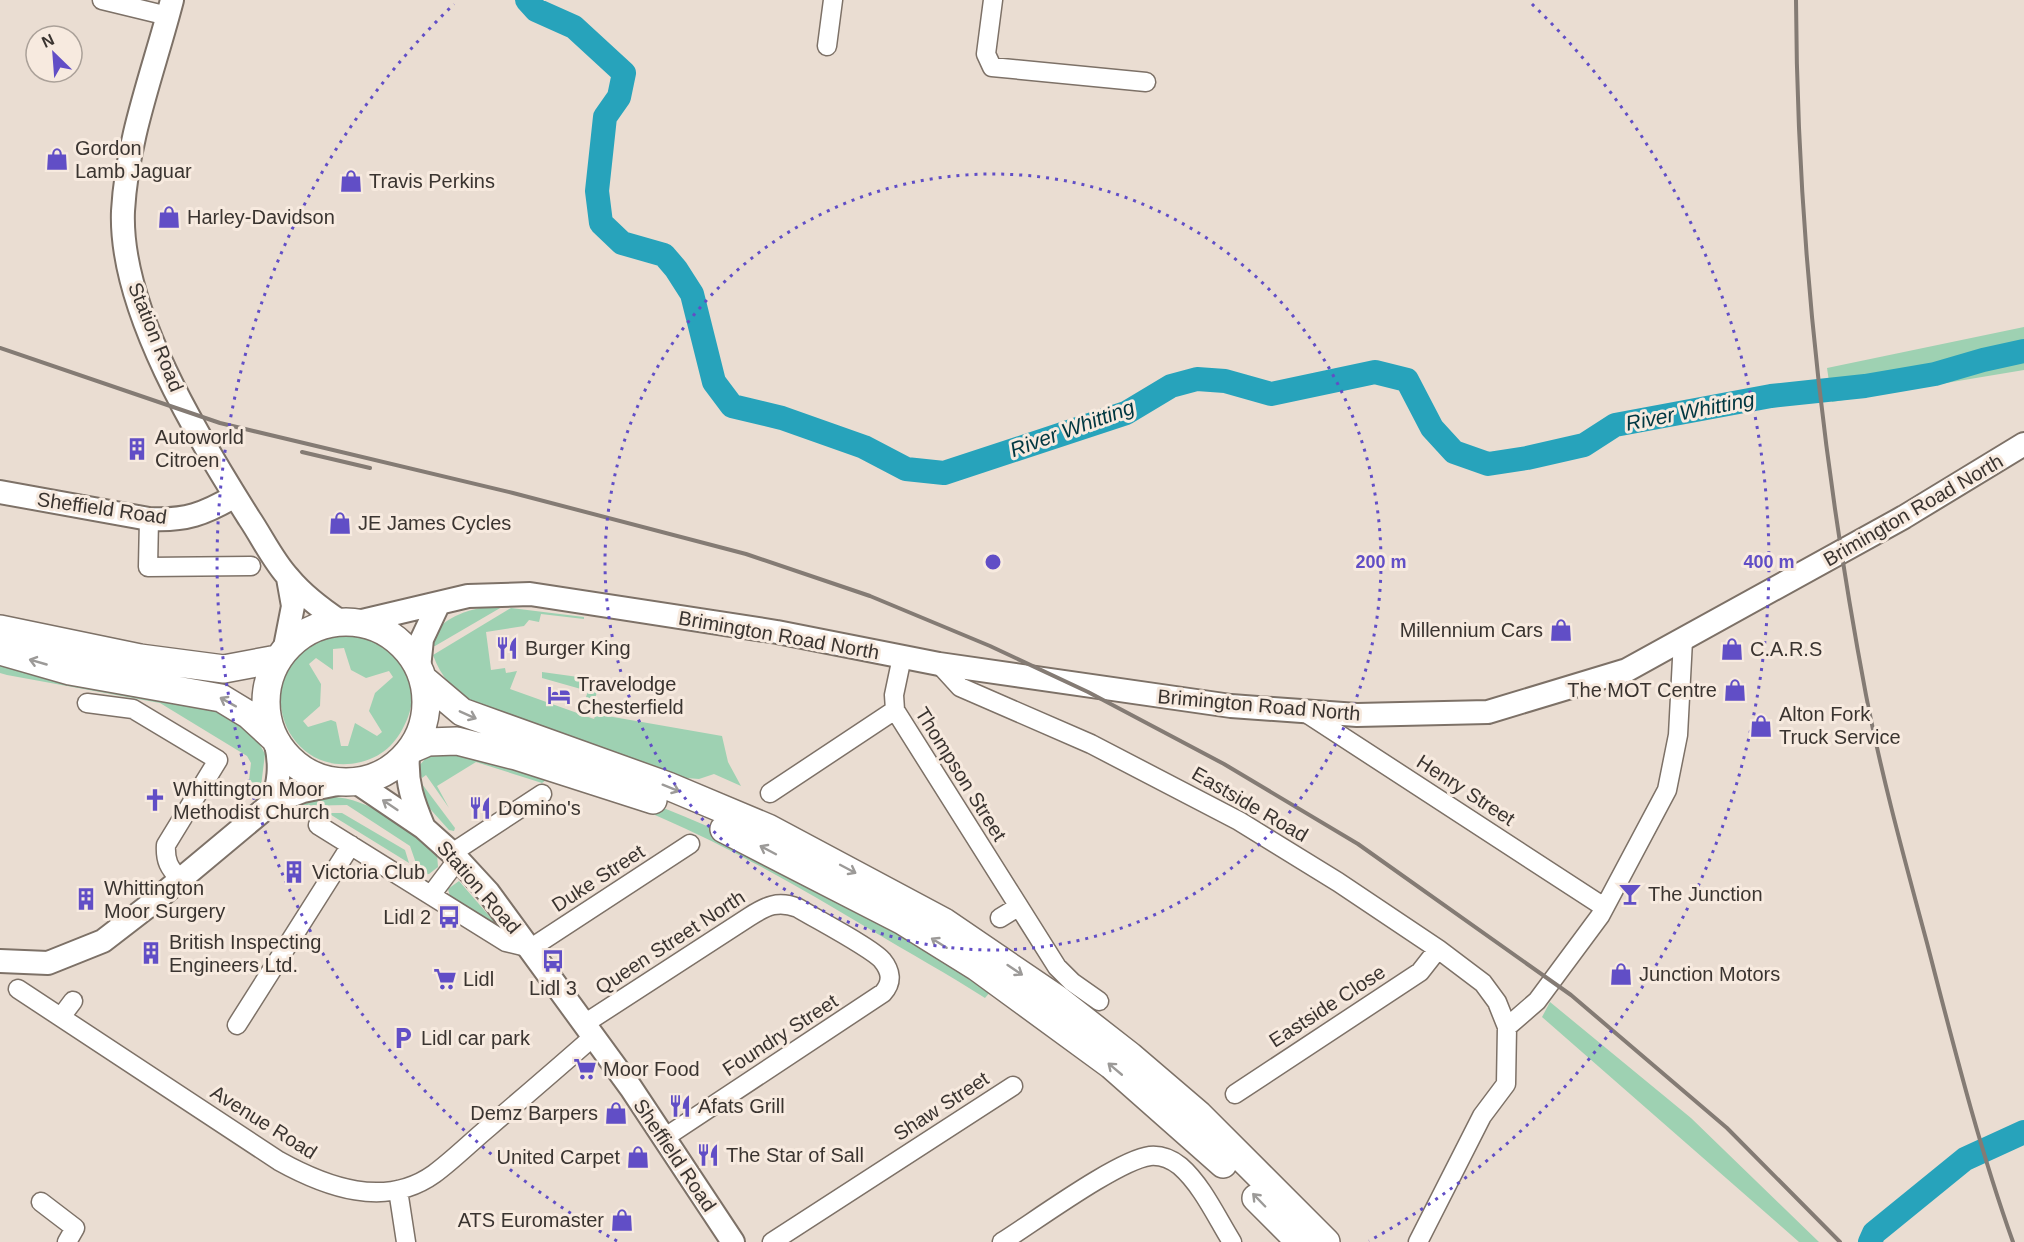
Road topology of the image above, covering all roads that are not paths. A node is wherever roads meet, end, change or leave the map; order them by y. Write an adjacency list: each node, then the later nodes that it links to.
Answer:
1 (102, 0): 4 (street)
2 (833, 0): 5 (street)
3 (993, 0): 6 (street)
4 (170, 8): 9 (main road, Station Road)
5 (827, 46)
6 (1146, 82)
7 (2024, 444): 16 (main road, Brimington Road North)
8 (0, 492): 10 (main road, Sheffield Road)
9 (235, 496): 10 (main road, Sheffield Road); 12 (main road, Station Road)
10 (149, 519): 11 (street)
11 (251, 566)
12 (288, 578): 14 (main road, Station Road); 18 (main road, Station Road)
13 (438, 605): 14 (main road, Brimington Road North); 19 (main road, Brimington Road North); 21 (main road)
14 (350, 622): 18 (highway); 21 (highway)
15 (0, 628): 18 (highway)
16 (1683, 640): 24 (main road, Brimington Road North); 39 (street)
17 (0, 651): 25 (highway, one-way to 17)
18 (281, 653): 25 (highway)
19 (902, 657): 20 (main road, Brimington Road North); 23 (street, Thompson Street)
20 (939, 663): 24 (main road, Brimington Road North); 42 (street, Eastside Road)
21 (421, 674): 26 (highway); 64 (highway, one-way to 64)
22 (87, 703): 36 (street)
23 (895, 710): 28 (street); 38 (street, Thompson Street)
24 (1303, 711): 39 (street, Henry Street)
25 (275, 741): 27 (highway); 30 (main road)
26 (411, 752): 27 (highway); 32 (main road, Station Road); 63 (highway, one-way to 26)
27 (349, 782): 30 (main road); 32 (main road, Station Road, one-way to 27)
28 (770, 793)
29 (542, 794): 35 (street)
30 (272, 803): 36 (main road)
31 (318, 825): 34 (street)
32 (424, 828): 35 (main road, Station Road)
33 (690, 844): 41 (street, Duke Street)
34 (351, 845): 37 (street); 49 (street)
35 (455, 856): 37 (street); 41 (main road, Station Road)
36 (180, 879): 43 (main road)
37 (431, 895): 41 (street)
38 (1018, 907): 40 (street); 46 (street, Thompson Street)
39 (1604, 907): 50 (street)
40 (1000, 918)
41 (531, 948): 51 (main road, Sheffield Road)
42 (1438, 949): 50 (street, Eastside Road); 53 (street, Eastside Close)
43 (0, 961)
44 (888, 987): 51 (street, Queen Street North); 54 (street, Foundry Street)
45 (18, 989): 48 (street, Avenue Road)
46 (1099, 1000)
47 (72, 1001): 48 (street)
48 (61, 1017): 55 (street, Avenue Road)
49 (237, 1025)
50 (1507, 1027): 65 (street)
51 (589, 1031): 54 (main road, Sheffield Road); 55 (street, Avenue Road)
52 (1013, 1086): 60 (street, Shaw Street)
53 (1235, 1094)
54 (664, 1138): 59 (main road, Sheffield Road)
55 (398, 1190): 58 (street)
56 (41, 1202): 57 (street)
57 (67, 1242)
58 (406, 1242)
59 (733, 1242)
60 (772, 1242)
61 (1002, 1242): 62 (street)
62 (1232, 1242)
63 (1300, 1242)
64 (1326, 1242)
65 (1418, 1242)

